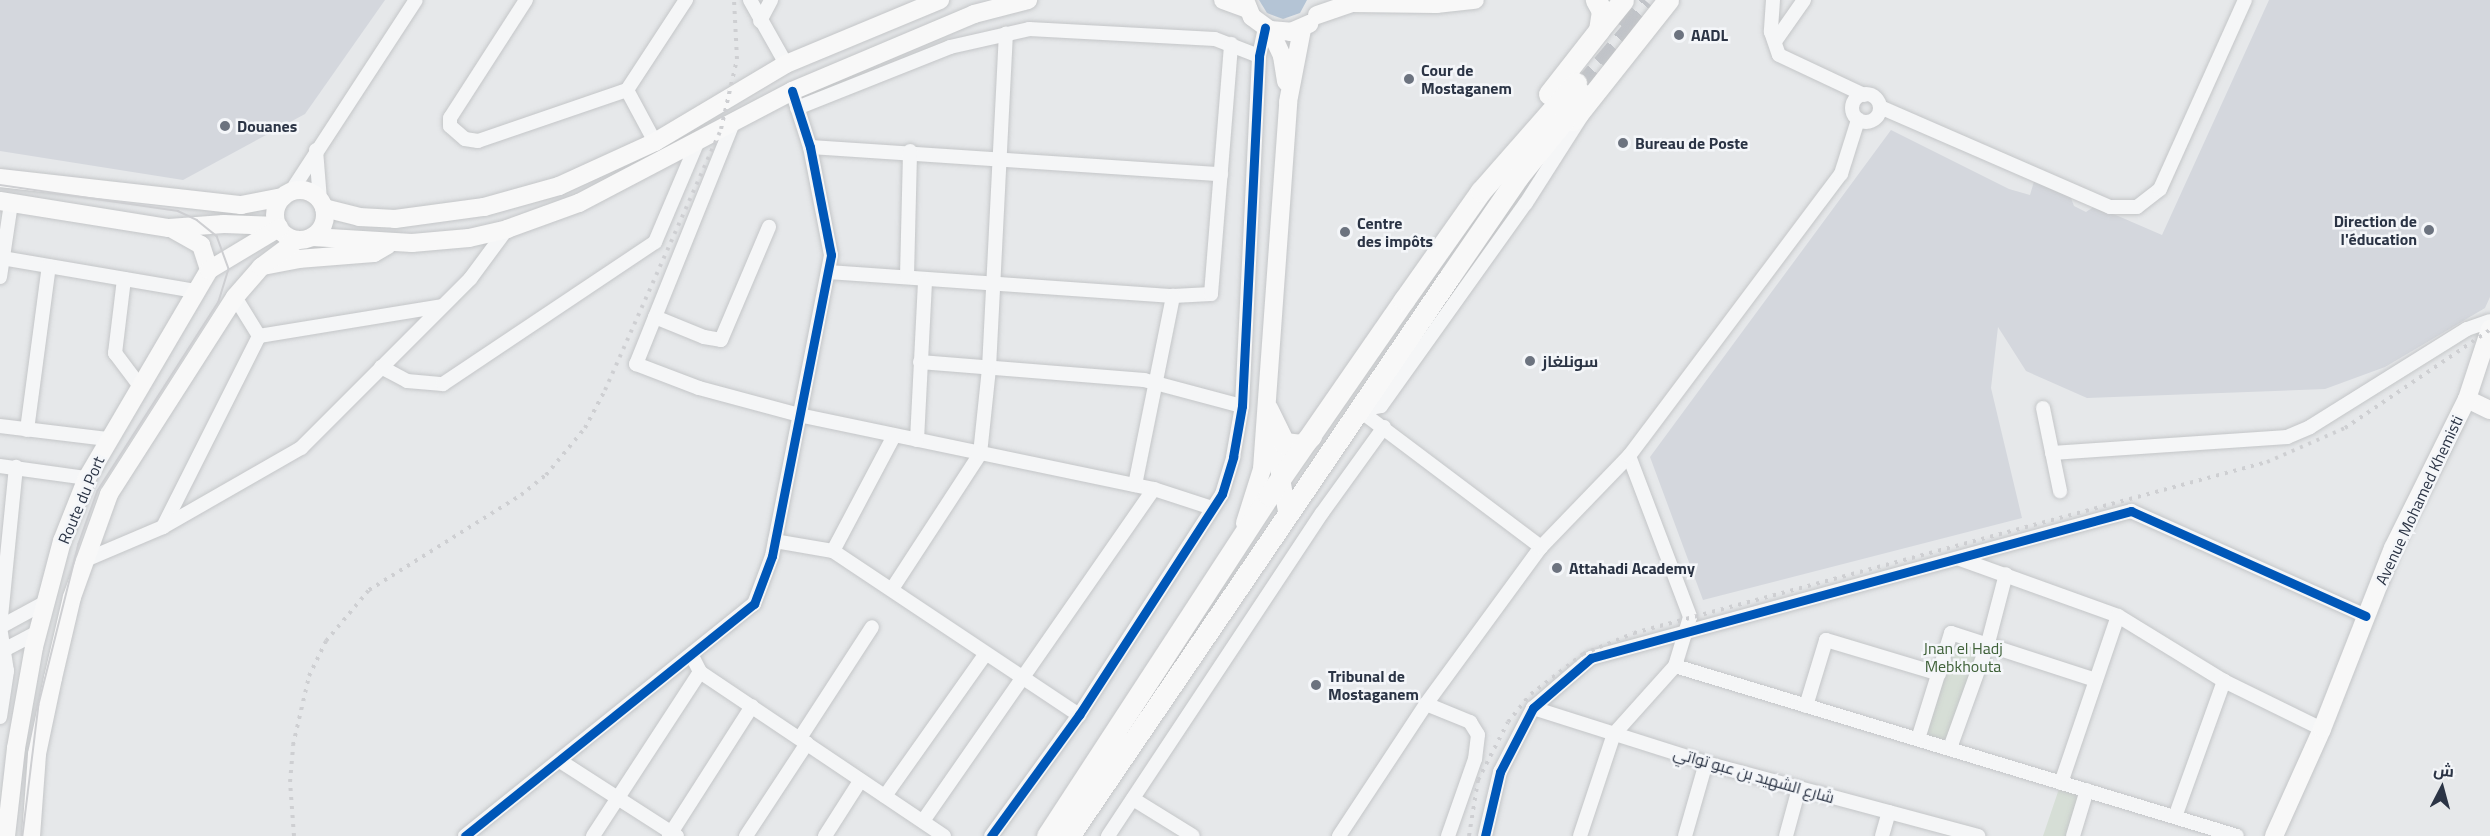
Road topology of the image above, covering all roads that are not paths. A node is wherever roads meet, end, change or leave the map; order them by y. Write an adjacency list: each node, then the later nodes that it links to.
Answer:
1 (416, 0): 38 (street)
2 (526, 0): 27 (street)
3 (686, 0): 27 (street)
4 (750, 0): 18 (street)
5 (771, 0): 18 (street)
6 (940, 0): 26 (main road)
7 (1028, 0): 30 (main road)
8 (1223, 0): 16 (main road)
9 (1475, 0): 17 (main road)
10 (1596, 0): 21 (highway)
11 (1623, 0): 21 (highway)
12 (1668, 0): 28 (highway)
13 (1804, 0): 23 (street)
14 (2245, 0): 32 (street)
15 (1772, 2): 23 (street)
16 (1247, 5): 19 (main road)
17 (1320, 7): 20 (main road)
18 (760, 21): 26 (street)
19 (1267, 29): 20 (main road); 25 (street); 31 (main road)
20 (1302, 29): 31 (main road)
21 (1599, 30): 43 (highway)
22 (1006, 33): 24 (street); 30 (street); 40 (street)
23 (1776, 40): 29 (street)
24 (1231, 44): 25 (street); 41 (street)
25 (1259, 56): 78 (street)
26 (786, 64): 35 (main road)
27 (627, 90): 35 (street)
28 (1583, 91): 43 (highway); 80 (highway); 80 (street)
29 (1864, 95): 32 (street); 33 (street)
30 (795, 99): 34 (main road); 37 (street)
31 (1288, 102): 82 (main road)
32 (1880, 107): 33 (street)
33 (1858, 120): 93 (street)
34 (733, 123): 36 (main road); 68 (street)
35 (655, 142): 46 (main road)
36 (697, 143): 50 (main road); 73 (street)
37 (810, 147): 39 (street); 58 (street)
38 (316, 148): 44 (street); 46 (street)
39 (910, 151): 40 (street); 59 (street)
40 (998, 159): 41 (street); 63 (street)
41 (1221, 174): 65 (street)
42 (0, 178): 44 (main road)
43 (1481, 191): 87 (highway)
44 (287, 195): 46 (main road); 47 (main road)
45 (5, 202): 49 (main road); 54 (street)
46 (322, 204): 51 (main road)
47 (278, 227): 49 (main road); 51 (main road); 57 (main road, Route du Port)
48 (769, 227): 68 (street)
49 (169, 228): 57 (main road)
50 (507, 228): 52 (main road); 67 (street)
51 (305, 239): 52 (main road); 53 (main road); 56 (main road, Route du Port)
52 (392, 243): 53 (main road)
53 (322, 256): 56 (main road)
54 (2, 258): 55 (street); 60 (street)
55 (49, 266): 61 (street); 86 (street)
56 (261, 267): 66 (main road, Route du Port)
57 (209, 270): 64 (main road, Route du Port)
58 (828, 272): 59 (street); 83 (street)
59 (906, 276): 62 (street)
60 (0, 278)
61 (124, 279): 64 (street); 76 (street)
62 (926, 280): 63 (street); 72 (street)
63 (990, 284): 65 (street); 74 (street)
64 (195, 291): 76 (main road, Route du Port)
65 (1173, 296): 75 (street)
66 (235, 297): 71 (street); 109 (main road, Route du Port)
67 (442, 306): 71 (street); 73 (street)
68 (655, 317): 83 (street)
69 (2490, 321): 91 (street)
70 (2490, 329): 77 (main road, Avenue Mohamed Khemisti)
71 (259, 336): 103 (street)
72 (920, 362): 74 (street); 90 (street)
73 (381, 367): 103 (street)
74 (989, 368): 75 (street); 92 (street)
75 (1156, 383): 78 (street); 98 (street)
76 (140, 385): 89 (main road, Route du Port)
77 (2467, 399): 81 (main road); 114 (main road, Avenue Mohamed Khemisti)
78 (1242, 406): 101 (street)
79 (2043, 408): 91 (street)
80 (1359, 410): 85 (street); 102 (highway)
81 (2490, 410)
82 (1268, 411): 87 (highway); 97 (main road); 105 (main road)
83 (799, 415): 88 (street); 104 (street)
84 (0, 426): 86 (street)
85 (1384, 427): 106 (street); 148 (street)
86 (27, 430): 89 (street)
87 (1314, 434): 97 (highway)
88 (894, 436): 90 (street); 107 (street)
89 (107, 439): 96 (main road, Route du Port)
90 (917, 440): 92 (street)
91 (2052, 453): 100 (street)
92 (980, 454): 98 (street); 111 (street)
93 (1629, 456): 106 (street); 117 (street)
94 (0, 466): 95 (street)
95 (16, 467): 96 (street); 115 (street)
96 (87, 478): 112 (main road, Route du Port)
97 (1281, 479): 102 (main road); 105 (highway)
98 (1135, 485): 99 (street)
99 (1154, 489): 101 (street); 126 (street)
100 (2060, 491)
101 (1212, 508): 133 (street)
102 (1288, 516): 163 (highway)
103 (163, 527): 109 (street)
104 (775, 541): 107 (street); 122 (street)
105 (1235, 546): 162 (highway)
106 (1541, 547): 129 (street)
107 (833, 551): 111 (street)
108 (1960, 559): 110 (street); 114 (street); 117 (street)
109 (83, 561): 156 (main road, Route du Port)
110 (2006, 574): 113 (street); 119 (street)
111 (892, 589): 121 (street)
112 (44, 603): 115 (street); 118 (main road, Route du Port)
113 (2118, 616): 127 (street); 128 (street)
114 (2366, 616): 135 (main road, Avenue Mohamed Khemisti)
115 (0, 627): 120 (street)
116 (872, 627): 138 (street)
117 (1684, 630): 123 (street); 132 (street)
118 (38, 632): 120 (street); 155 (main road, Route du Port)
119 (1988, 643): 125 (street); 127 (street); 139 (street)
120 (2, 651): 134 (street)
121 (986, 655): 126 (street); 146 (street)
122 (693, 656): 124 (street); 140 (street)
123 (1675, 666): 131 (street); 136 (street)
124 (700, 672): 130 (street); 147 (street)
125 (1939, 674): 131 (street); 137 (street)
126 (1023, 679): 133 (street); 151 (street)
127 (2096, 680): 143 (street)
128 (2224, 681): 135 (street); 150 (street)
129 (1426, 704): 167 (street); 168 (street)
130 (752, 705): 138 (street); 154 (street)
131 (1806, 706): 137 (street)
132 (1533, 708): 136 (street, شارع الشهيد بن عبو تواتي); 169 (street)
133 (1079, 715): 161 (street)
134 (0, 717)
135 (2322, 729): 177 (main road, Avenue Mohamed Khemisti)
136 (1614, 734): 141 (street, شارع الشهيد بن عبو تواتي); 170 (street)
137 (1918, 739): 139 (street)
138 (803, 741): 142 (street); 158 (street)
139 (1950, 748): 143 (street)
140 (560, 761): 147 (street); 153 (street)
141 (1706, 763): 144 (street, شارع الشهيد بن عبو تواتي); 171 (street)
142 (860, 781): 146 (street); 159 (street)
143 (2061, 783): 145 (street)
144 (1799, 788): 149 (street, شارع الشهيد بن عبو تواتي); 172 (street)
145 (2087, 790): 150 (street); 175 (street)
146 (885, 796): 151 (street)
147 (618, 798): 154 (street); 157 (street)
148 (1133, 799): 152 (street); 164 (street)
149 (1889, 812): 173 (street); 174 (street, شارع الشهيد بن عبو تواتي)
150 (2175, 817): 176 (street)
151 (923, 821): 160 (street)
152 (1172, 824): 165 (street); 166 (street)
153 (473, 834)
154 (672, 835)
155 (6, 836)
156 (32, 836)
157 (594, 836)
158 (746, 836)
159 (825, 836)
160 (944, 836)
161 (991, 836)
162 (1047, 836)
163 (1069, 836)
164 (1108, 836)
165 (1164, 836)
166 (1193, 836)
167 (1339, 836)
168 (1448, 836)
169 (1485, 836)
170 (1580, 836)
171 (1685, 836)
172 (1785, 836)
173 (1882, 836)
174 (1978, 836)
175 (2073, 836)
176 (2237, 836)
177 (2274, 836)

